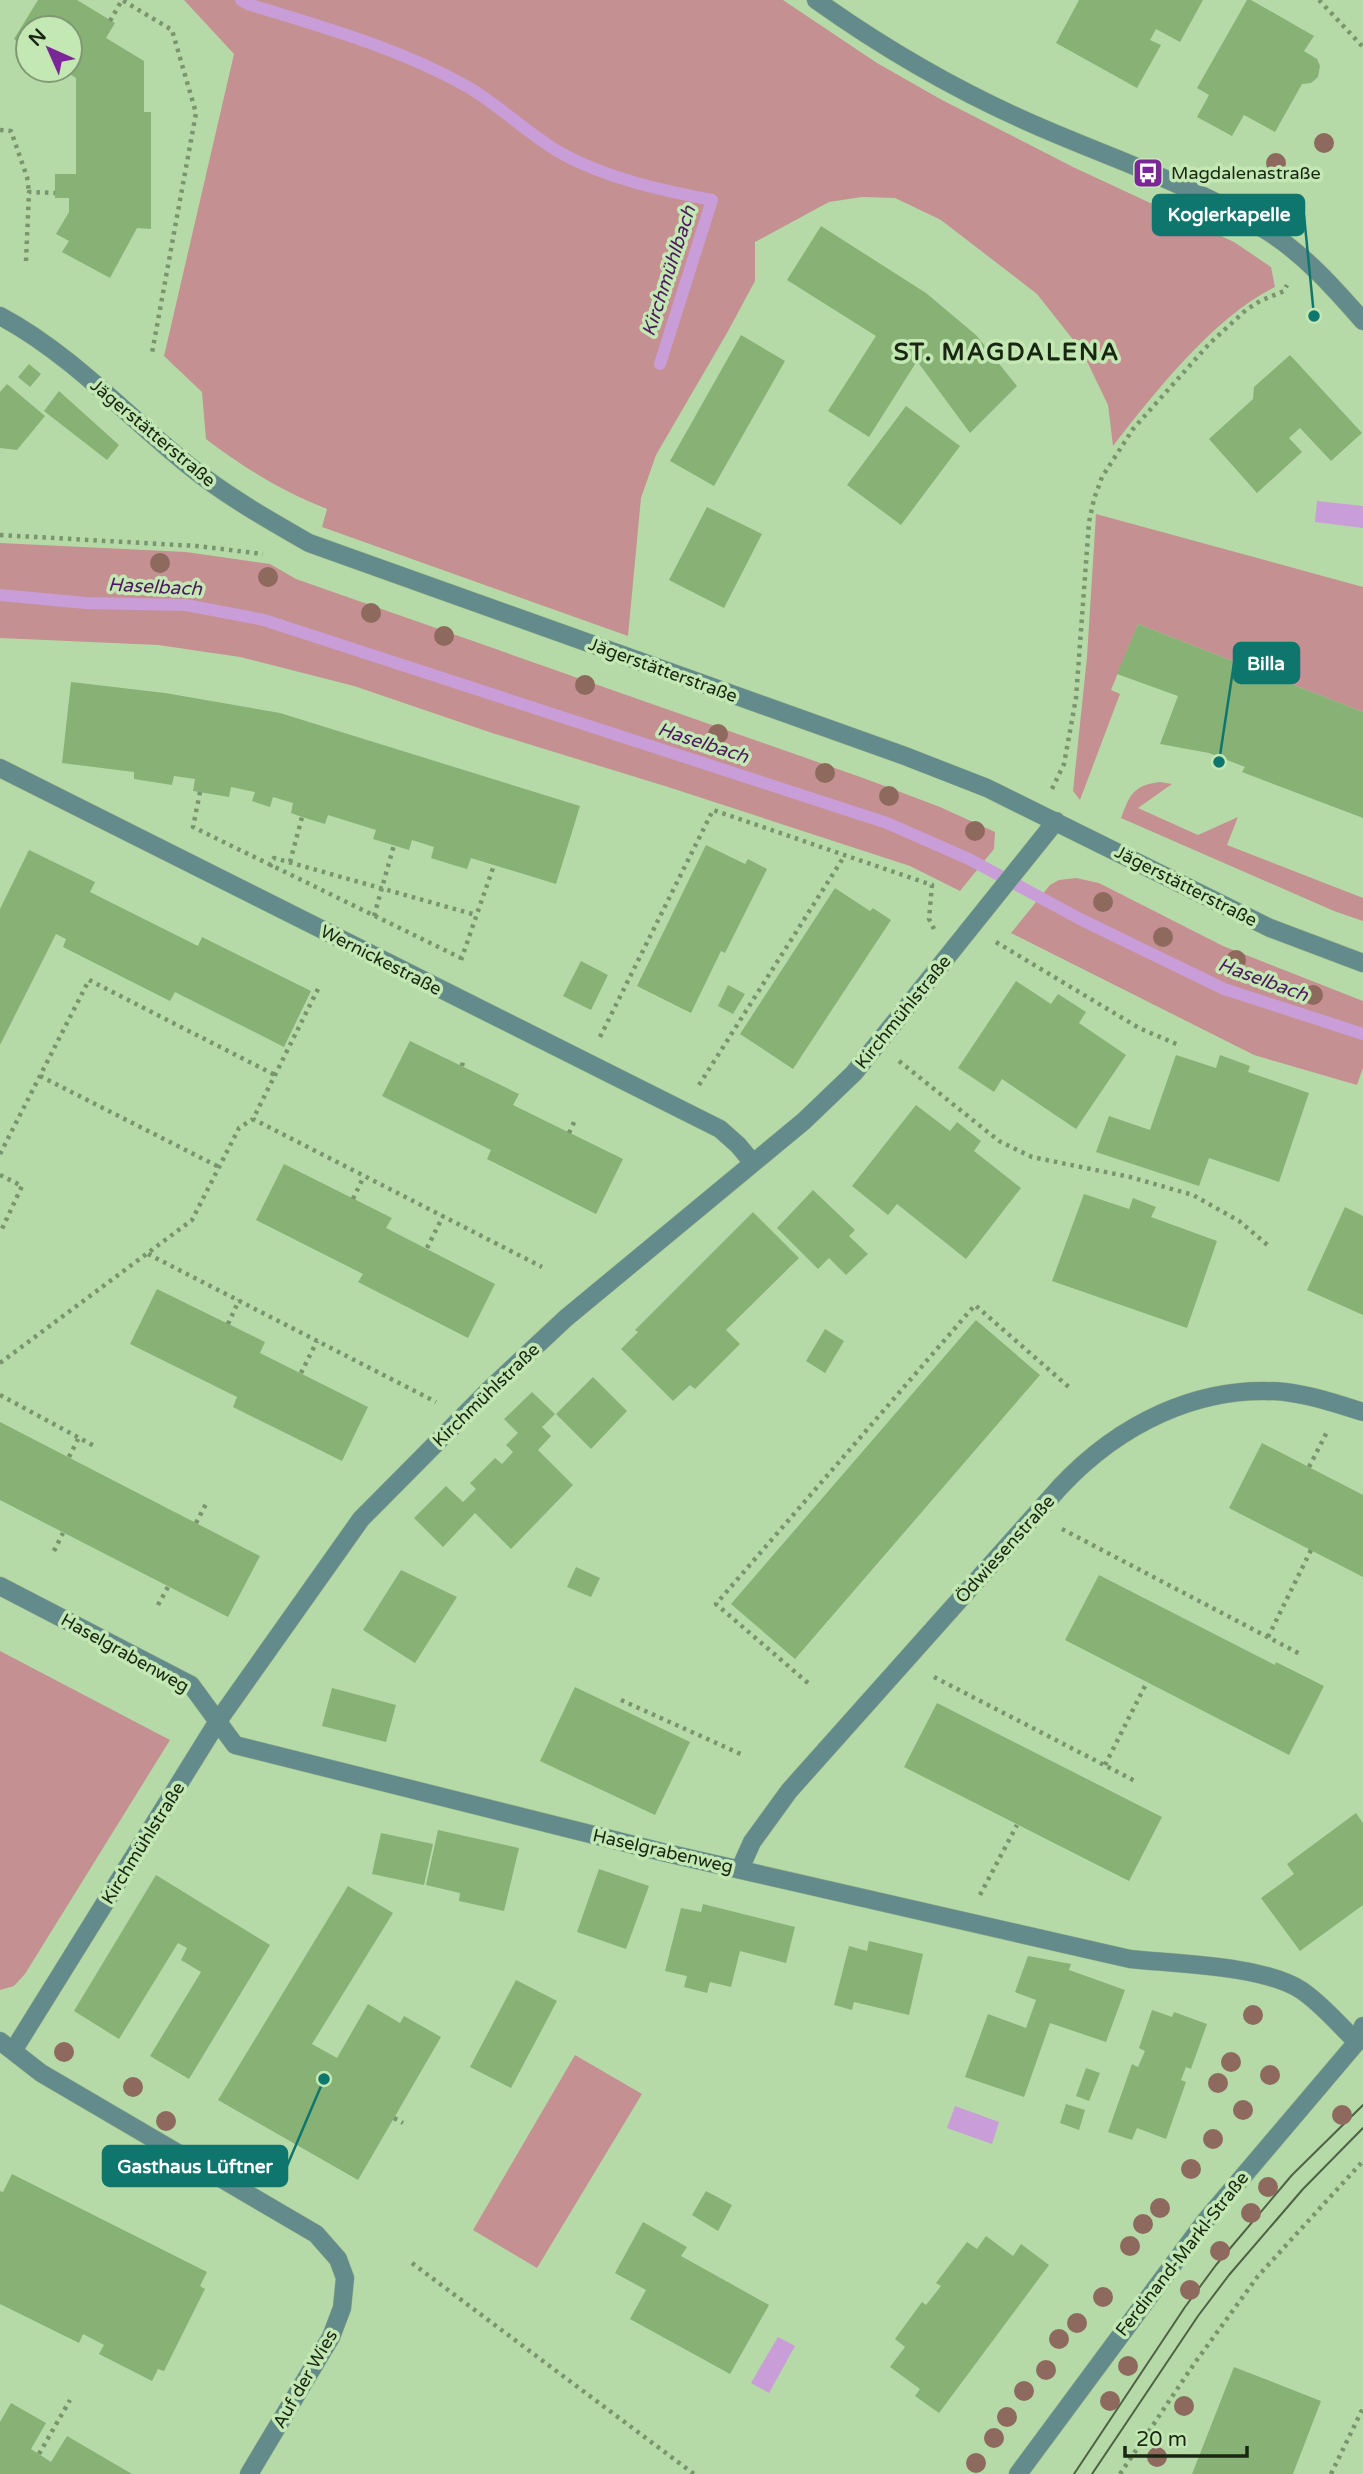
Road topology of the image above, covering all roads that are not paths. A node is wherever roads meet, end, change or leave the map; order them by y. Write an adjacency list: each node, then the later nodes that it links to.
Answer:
1 (816, 0): 3 (street)
2 (0, 316): 5 (street, Jägerstätterstraße)
3 (1363, 321)
4 (0, 768): 7 (street, Wernickestraße)
5 (1056, 821): 6 (street, Jägerstätterstraße); 7 (street, Kirchmühlstraße)
6 (1363, 963)
7 (753, 1163): 10 (street, Kirchmühlstraße)
8 (1363, 1412): 11 (street, Ödwiesenstraße)
9 (0, 1586): 10 (street, Haselgrabenweg)
10 (218, 1721): 11 (street, Haselgrabenweg); 13 (street, Kirchmühlstraße)
11 (740, 1869): 12 (street, Haselgrabenweg)
12 (1361, 2036): 15 (street, Ferdinand-Markl-Straße)
13 (6, 2046): 14 (street, Auf der Wies)
14 (249, 2474)
15 (1018, 2474)

